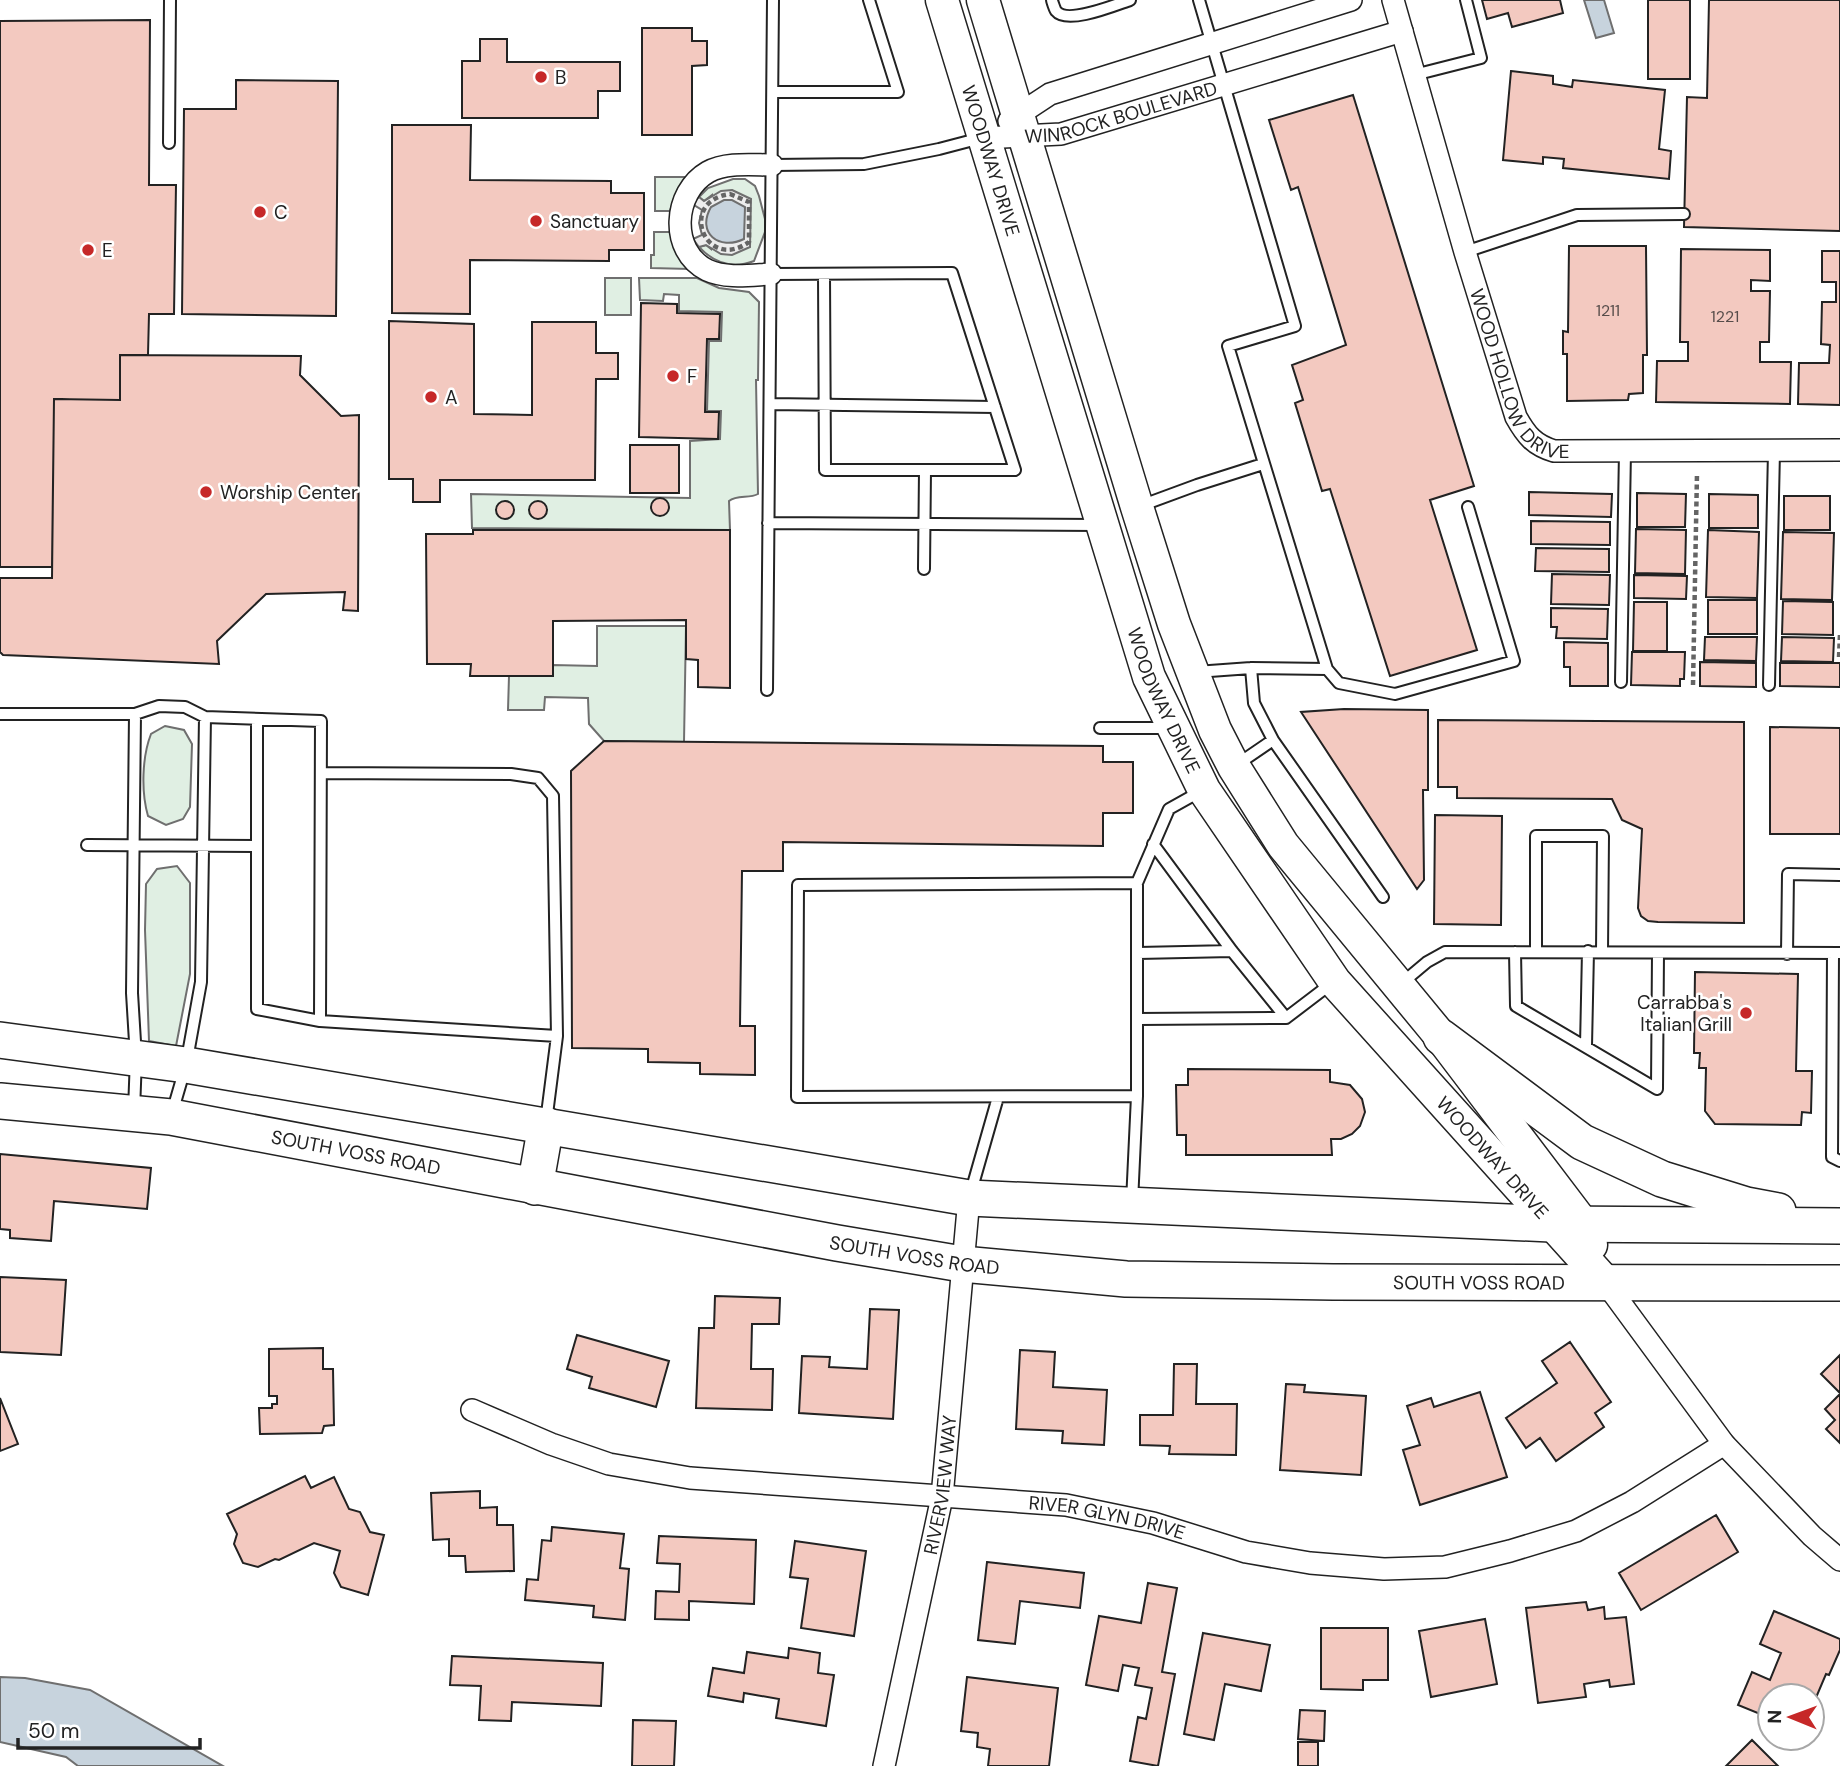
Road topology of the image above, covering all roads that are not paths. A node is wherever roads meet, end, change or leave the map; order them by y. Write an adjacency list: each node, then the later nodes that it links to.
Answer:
1 (170, 0): 18 (lane)
2 (773, 0): 16 (lane)
3 (869, 0): 16 (lane)
4 (983, 0): 17 (main road, WOODWAY DRIVE)
5 (1052, 0): 6 (lane)
6 (1130, 0)
7 (1199, 0): 13 (lane)
8 (1352, 0): 13 (street, WINROCK BOULEVARD)
9 (1393, 0): 12 (street)
10 (1466, 0): 14 (lane)
11 (943, 4): 17 (main road, WOODWAY DRIVE)
12 (1402, 31): 14 (street, WOOD HOLLOW DRIVE); 15 (street, WINROCK BOULEVARD)
13 (1212, 44): 15 (lane); 17 (street, WINROCK BOULEVARD)
14 (1414, 75): 21 (street, WOOD HOLLOW DRIVE)
15 (1225, 85): 17 (street, WINROCK BOULEVARD); 30 (lane)
16 (774, 92): 19 (lane)
17 (1008, 128): 19 (lane); 33 (main road, WOODWAY DRIVE); 36 (main road, WOODWAY DRIVE)
18 (169, 144)
19 (772, 165): 22 (lane); 22 (street)
20 (1684, 214): 21 (lane)
21 (1465, 252): 28 (street, WOOD HOLLOW DRIVE)
22 (771, 274): 23 (lane); 24 (lane)
23 (824, 274): 25 (lane); 26 (lane)
24 (770, 404): 25 (lane); 34 (lane)
25 (825, 405): 26 (lane); 31 (lane)
26 (995, 407): 31 (lane)
27 (1840, 450): 29 (street, WOOD HOLLOW DRIVE)
28 (1626, 451): 29 (street, WOOD HOLLOW DRIVE); 41 (lane)
29 (1774, 451): 42 (lane)
30 (1263, 464): 33 (lane); 39 (lane)
31 (925, 470): 35 (lane)
32 (1468, 507): 39 (lane)
33 (1137, 508): 36 (main road); 40 (main road, WOODWAY DRIVE)
34 (768, 523): 35 (lane); 43 (lane)
35 (924, 524): 36 (lane); 37 (lane)
36 (1102, 525): 48 (main road, WOODWAY DRIVE)
37 (924, 569)
38 (1251, 668): 39 (lane); 40 (lane); 50 (lane)
39 (1327, 669)
40 (1192, 672): 51 (main road, WOODWAY DRIVE)
41 (1621, 682)
42 (1769, 685)
43 (768, 690)
44 (0, 714): 45 (lane)
45 (135, 714): 46 (lane); 58 (lane)
46 (205, 717): 47 (lane); 56 (lane)
47 (257, 719): 52 (lane); 57 (lane)
48 (1174, 727): 49 (lane); 53 (main road, WOODWAY DRIVE)
49 (1100, 728)
50 (1273, 740): 51 (lane); 61 (lane)
51 (1234, 767): 53 (main road); 72 (main road, WOODWAY DRIVE)
52 (321, 773): 75 (lane); 76 (lane)
53 (1204, 790): 54 (lane); 71 (main road, WOODWAY DRIVE)
54 (1153, 844): 60 (lane); 62 (lane)
55 (87, 845): 58 (lane)
56 (202, 846): 57 (lane); 58 (lane); 81 (lane)
57 (257, 846): 75 (lane)
58 (135, 847): 80 (lane)
59 (1840, 875): 70 (lane)
60 (1137, 883): 67 (lane); 83 (lane)
61 (1383, 897)
62 (1232, 951): 67 (lane); 73 (lane)
63 (1536, 951): 64 (lane); 65 (lane); 66 (lane)
64 (1588, 951): 65 (lane); 79 (lane)
65 (1602, 951): 68 (lane)
66 (1516, 952): 72 (lane); 79 (lane)
67 (1138, 953): 74 (lane)
68 (1658, 953): 70 (lane); 79 (lane)
69 (1837, 953): 70 (lane); 88 (lane)
70 (1787, 954)
71 (1335, 982): 73 (lane); 92 (main road, WOODWAY DRIVE)
72 (1397, 987): 77 (main road, WOODWAY DRIVE)
73 (1286, 1018): 74 (lane)
74 (1138, 1019): 82 (lane)
75 (320, 1021): 76 (lane)
76 (557, 1036): 87 (lane)
77 (1441, 1037): 92 (main road, WOODWAY DRIVE); 93 (main road)
78 (0, 1040): 80 (main road)
79 (1586, 1046)
80 (136, 1058): 81 (main road); 85 (lane)
81 (186, 1065): 86 (lane); 87 (main road)
82 (1137, 1096): 83 (lane); 91 (lane)
83 (998, 1097): 90 (lane)
84 (0, 1101): 85 (main road, SOUTH VOSS ROAD)
85 (133, 1113): 86 (main road, SOUTH VOSS ROAD)
86 (171, 1117): 89 (main road, SOUTH VOSS ROAD)
87 (546, 1125): 89 (main road); 90 (main road)
88 (1840, 1161)
89 (535, 1187): 94 (main road, SOUTH VOSS ROAD)
90 (969, 1198): 91 (main road); 94 (street, RIVERVIEW WAY)
91 (1131, 1205): 92 (main road)
92 (1567, 1224): 93 (main road); 95 (main road, WOODWAY DRIVE)
93 (1840, 1224)
94 (962, 1264): 95 (main road, SOUTH VOSS ROAD); 99 (street, RIVERVIEW WAY)
95 (1605, 1282): 96 (main road, SOUTH VOSS ROAD); 98 (street, WOODWAY DRIVE)
96 (1840, 1283)
97 (472, 1410): 99 (street, RIVER GLYN DRIVE)
98 (1724, 1444): 99 (street, RIVER GLYN DRIVE); 100 (street, WOODWAY DRIVE)
99 (942, 1497): 101 (street, RIVERVIEW WAY)
100 (1840, 1560)
101 (884, 1766)

